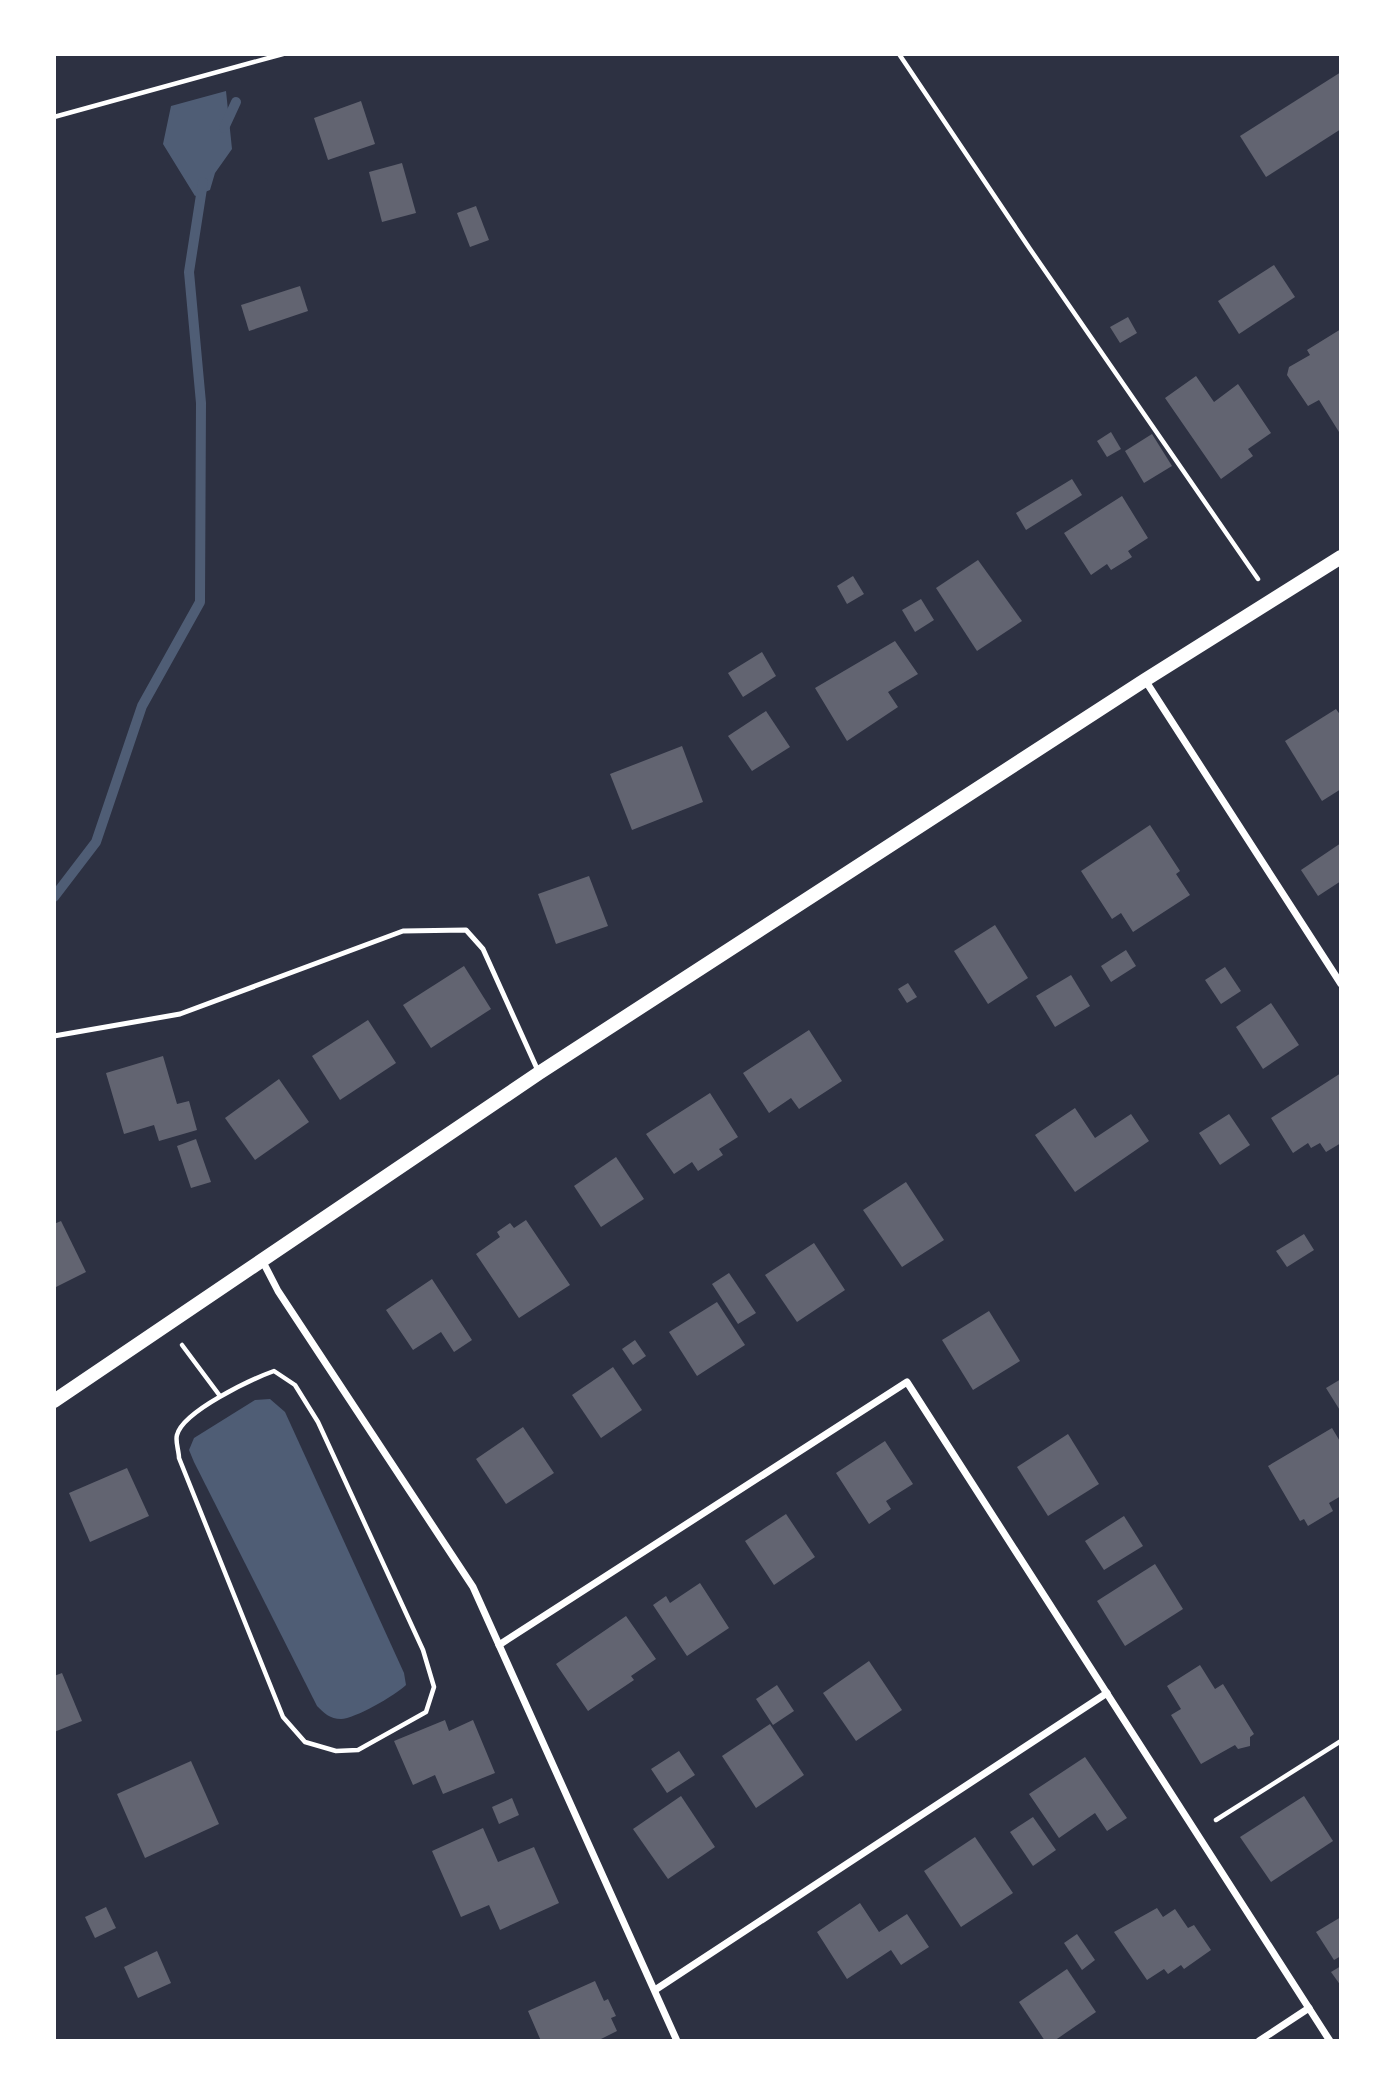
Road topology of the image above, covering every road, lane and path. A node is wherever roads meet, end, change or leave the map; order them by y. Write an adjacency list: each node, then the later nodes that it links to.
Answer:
1 (283, 54): 3 (path)
2 (899, 54): 5 (path)
3 (54, 117)
4 (1341, 557): 5 (main road)
5 (1273, 600): 6 (main road)
6 (1145, 680): 7 (street); 9 (main road)
7 (1341, 984)
8 (54, 1036): 9 (lane)
9 (539, 1073): 10 (main road)
10 (262, 1259): 11 (main road); 14 (street)
11 (166, 1325): 12 (path); 13 (main road)
12 (220, 1396): 12 (path)
13 (54, 1401)
14 (499, 1645): 15 (street); 18 (street)
15 (1107, 1693): 17 (street); 18 (street)
16 (1341, 1741): 17 (path)
17 (1198, 1832): 19 (street)
18 (654, 1990): 20 (street)
19 (1309, 2008): 21 (street); 22 (street)
20 (677, 2041)
21 (1259, 2041)
22 (1330, 2041)

